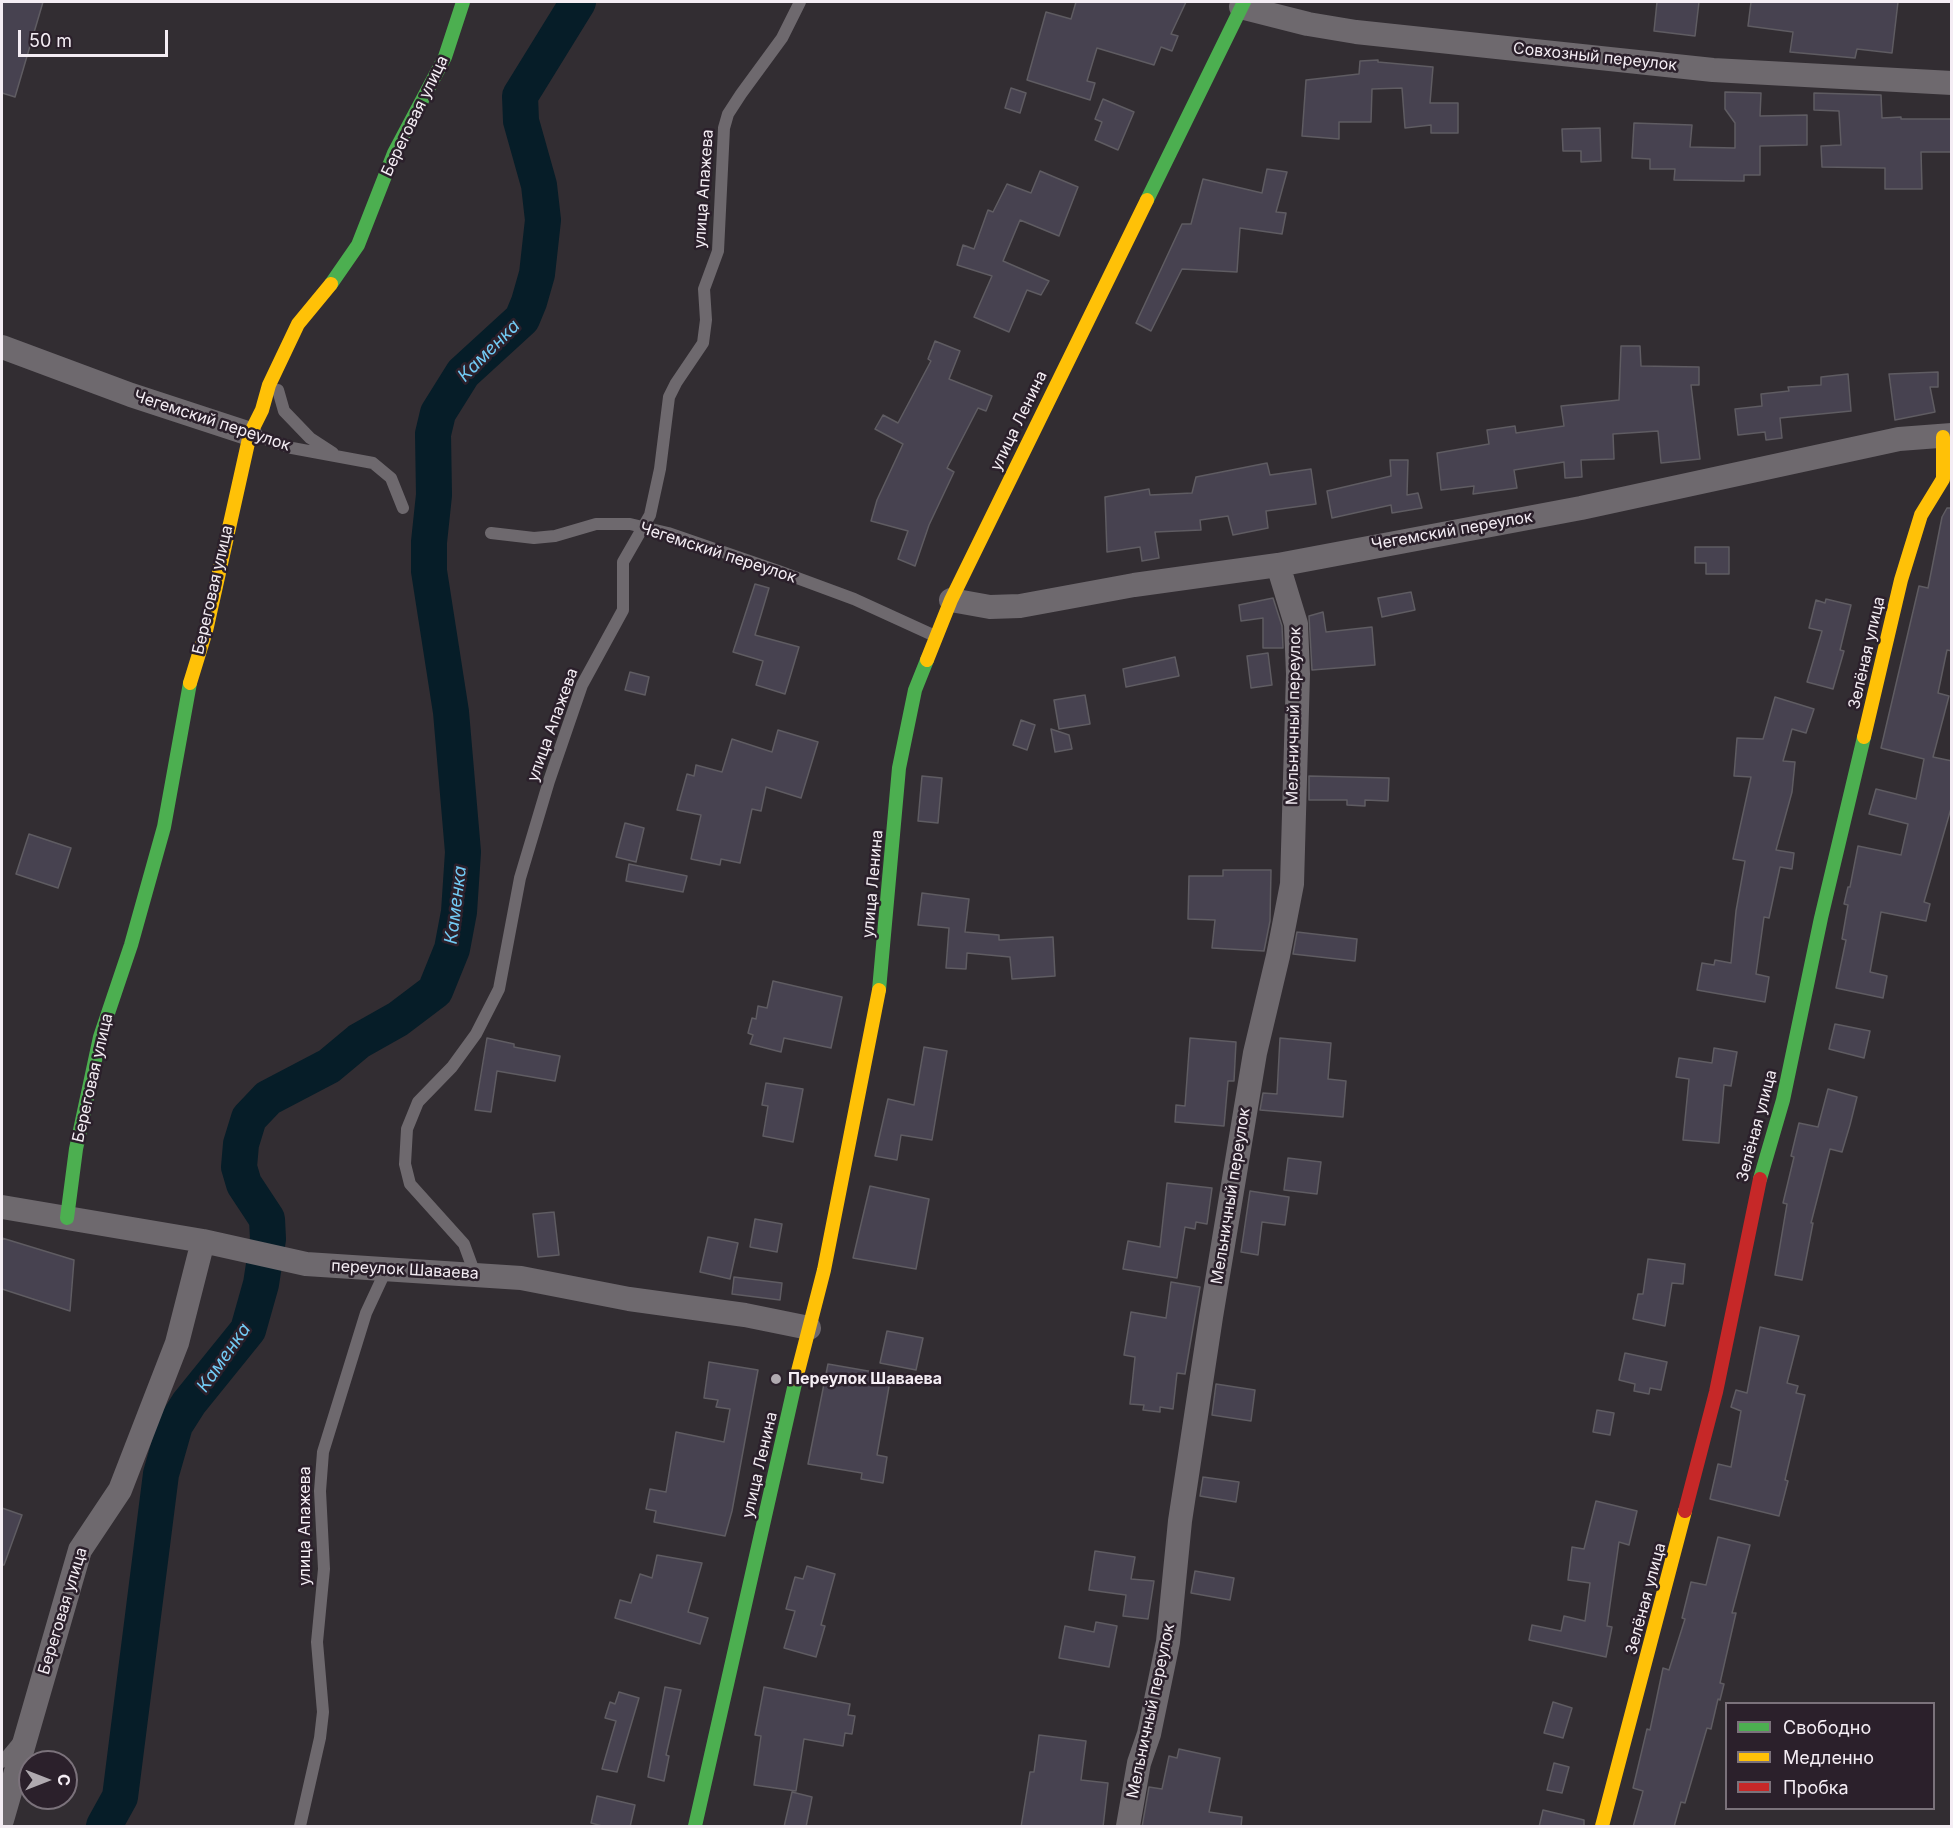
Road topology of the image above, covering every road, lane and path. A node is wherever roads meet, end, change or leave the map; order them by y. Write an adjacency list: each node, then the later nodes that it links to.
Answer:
1 (464, 2): 6 (street, Береговая улица)
2 (800, 2): 11 (lane, улица Апажева)
3 (1243, 4): 4 (street, Совхозный переулок); 14 (street, улица Ленина)
4 (1952, 83)
5 (2, 347): 7 (street, Чегемский переулок)
6 (282, 356): 7 (street, Береговая улица); 9 (lane)
7 (250, 434): 9 (lane, Чегемский переулок); 17 (street, Береговая улица)
8 (1947, 436): 13 (street, Чегемский переулок); 28 (street, Зелёная улица)
9 (337, 456): 10 (lane, Чегемский переулок)
10 (403, 508)
11 (644, 528): 12 (lane, Чегемский переулок); 15 (lane, Чегемский переулок); 20 (lane, улица Апажева)
12 (491, 533)
13 (1278, 565): 14 (street, Чегемский переулок); 27 (street, Мельничный переулок)
14 (951, 600): 15 (street, улица Ленина)
15 (936, 636): 21 (street, улица Ленина)
16 (2, 1207): 17 (street, переулок Шаваева)
17 (67, 1218): 18 (street, переулок Шаваева)
18 (203, 1241): 19 (street, переулок Шаваева); 22 (street, Береговая улица)
19 (386, 1270): 20 (street, переулок Шаваева); 25 (lane, улица Апажева)
20 (475, 1274): 21 (street, переулок Шаваева)
21 (809, 1328): 26 (street, улица Ленина)
22 (26, 1734): 23 (lane); 24 (street, Береговая улица)
23 (2, 1762)
24 (2, 1820)
25 (300, 1827)
26 (695, 1827)
27 (1128, 1827)
28 (1602, 1827)

